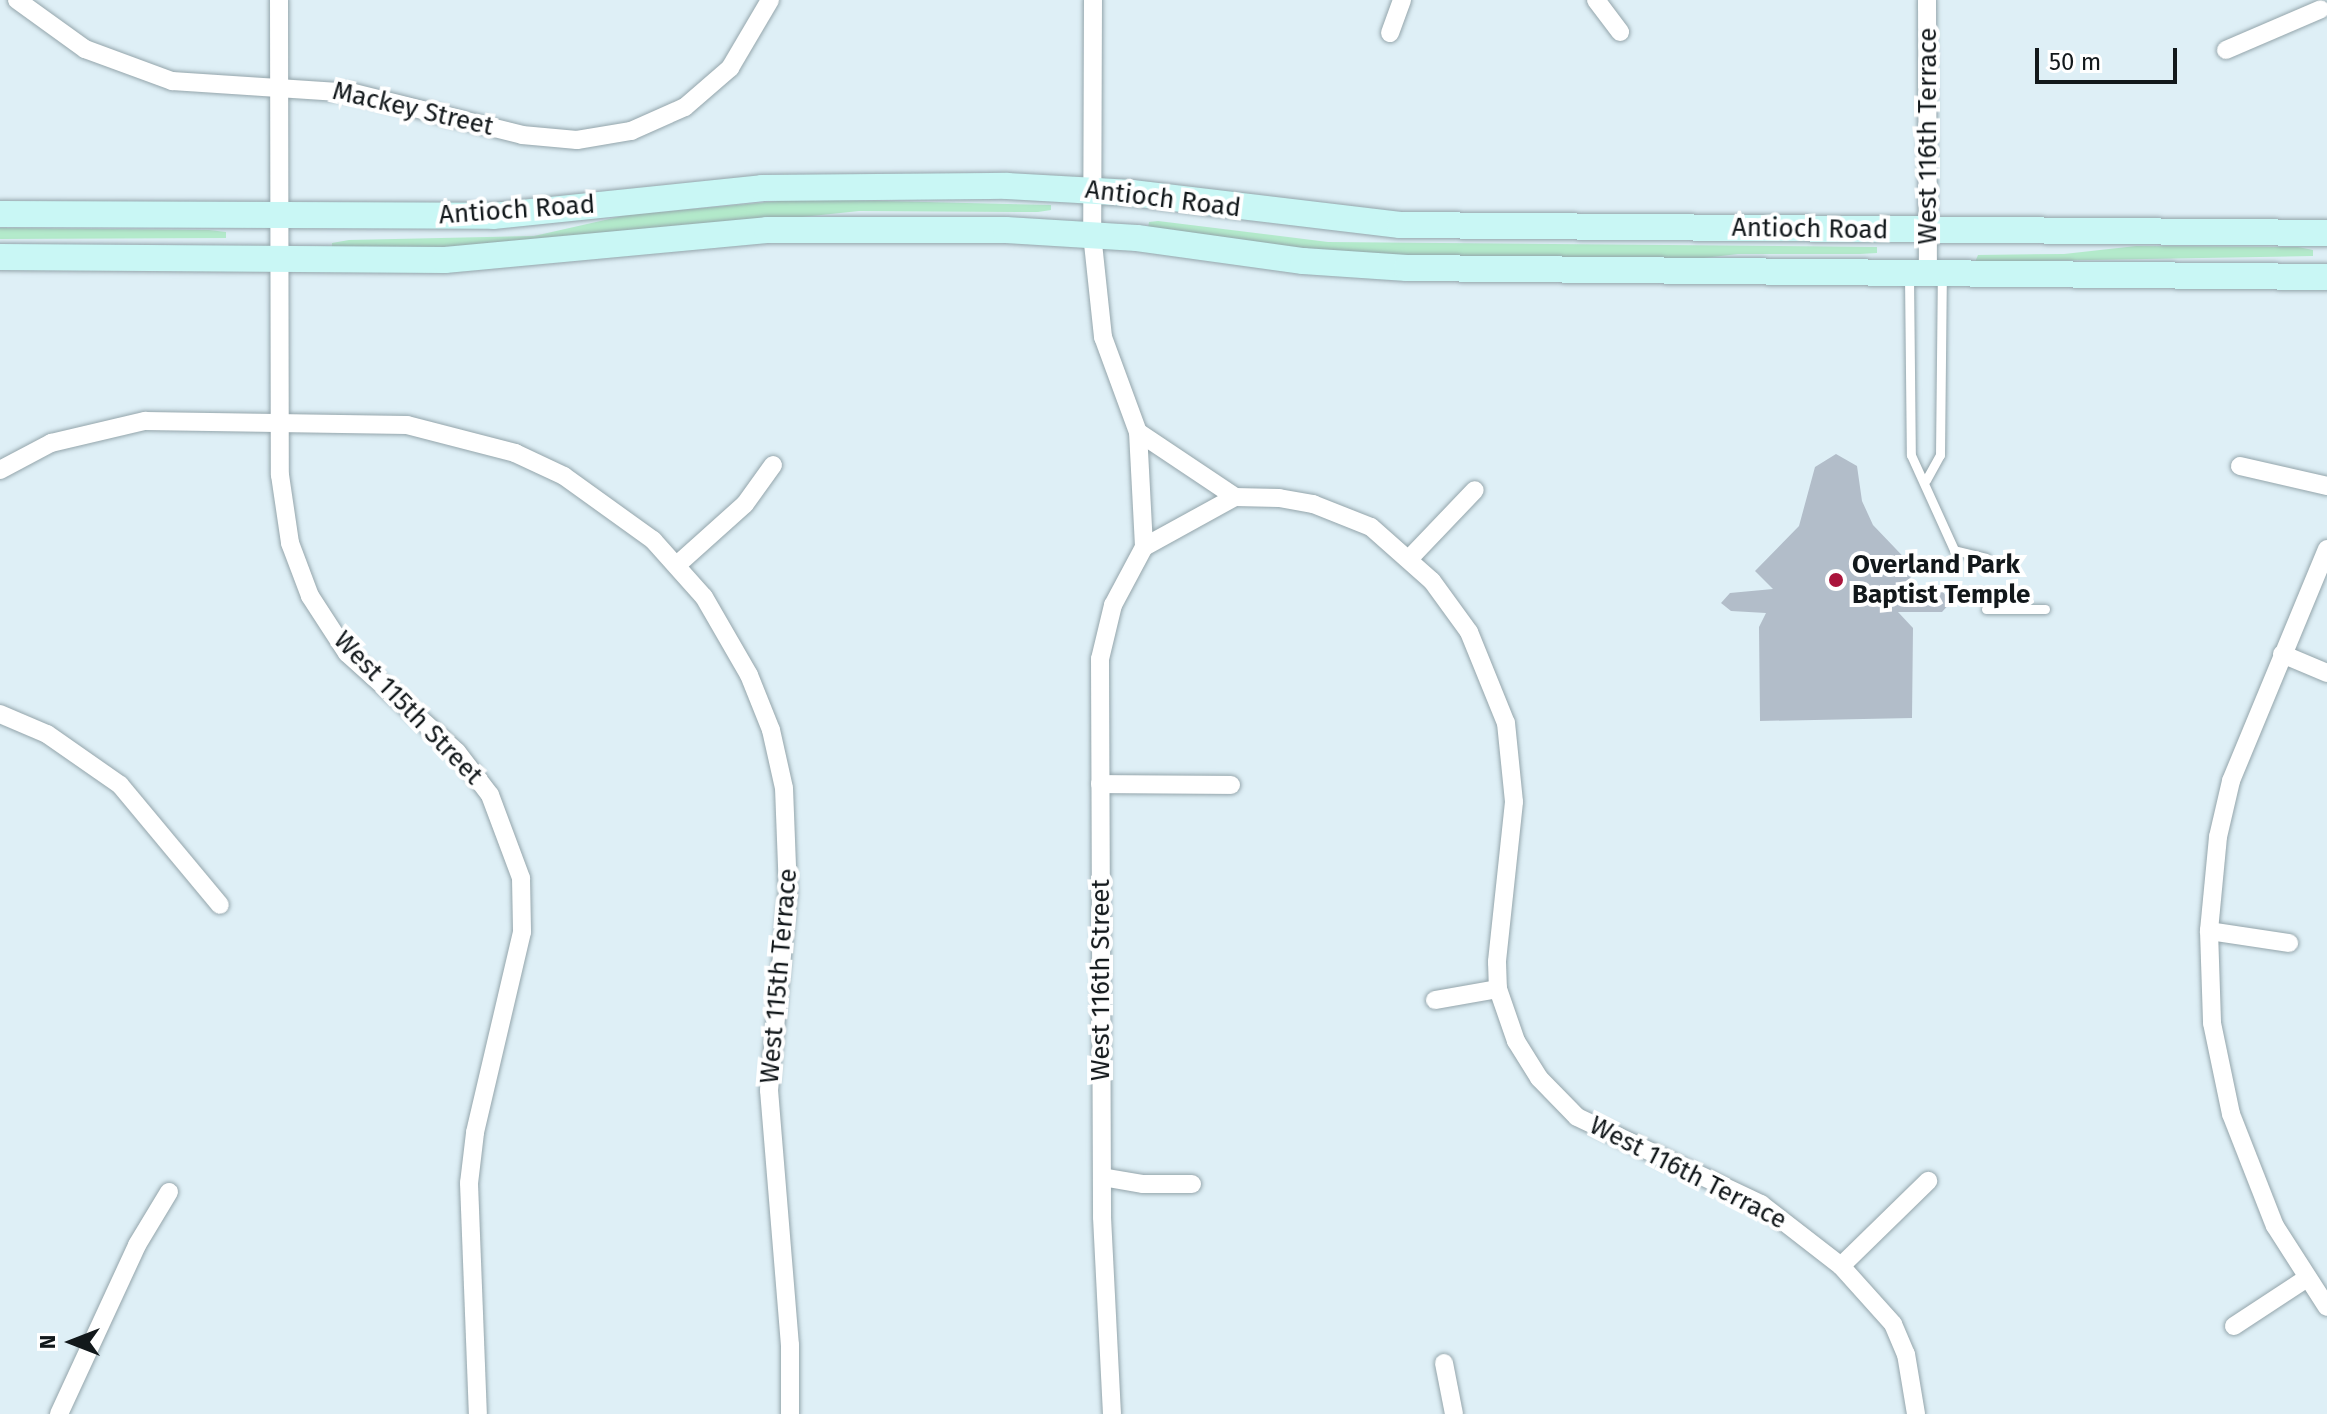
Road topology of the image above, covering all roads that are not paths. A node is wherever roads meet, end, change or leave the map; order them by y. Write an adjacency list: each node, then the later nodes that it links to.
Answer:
1 (17, 0): 12 (street, Mackey Street)
2 (279, 0): 12 (street, West 115th Street)
3 (770, 0): 12 (street, Mackey Street)
4 (1093, 0): 13 (street)
5 (1402, 0): 10 (street)
6 (1596, 0): 9 (street)
7 (1927, 0): 16 (street, West 116th Terrace)
8 (2322, 10): 11 (street)
9 (1620, 32)
10 (1390, 33)
11 (2226, 50)
12 (282, 88): 15 (street, West 115th Street)
13 (1091, 189): 15 (main road, Antioch Road); 16 (main road, Antioch Road); 18 (street)
14 (0, 214): 15 (main road, Antioch Road)
15 (283, 216): 20 (street, West 115th Street)
16 (1928, 230): 17 (main road, Antioch Road); 21 (street, West 116th Terrace)
17 (2327, 233)
18 (1092, 234): 20 (main road, Antioch Road); 21 (main road, Antioch Road); 24 (street)
19 (0, 257): 20 (main road, Antioch Road)
20 (283, 259): 23 (street, West 115th Street)
21 (1926, 273): 22 (main road, Antioch Road); 28 (lane); 28 (lane)
22 (2327, 277)
23 (280, 421): 27 (street, West 115th Terrace); 36 (street, West 115th Terrace); 59 (street, West 115th Street)
24 (1138, 432): 31 (street); 32 (street)
25 (773, 465): 36 (street)
26 (2240, 466): 29 (street)
27 (0, 470)
28 (1926, 480): 34 (lane)
29 (2327, 486)
30 (1475, 490): 35 (street)
31 (1235, 497): 32 (street); 35 (street, West 116th Terrace)
32 (1144, 547): 42 (street, West 116th Street)
33 (2327, 549): 39 (street)
34 (1986, 558)
35 (1409, 559): 47 (street, West 116th Terrace)
36 (677, 565): 60 (street, West 115th Terrace)
37 (1986, 609): 38 (lane)
38 (2045, 609)
39 (2282, 654): 40 (street); 45 (street)
40 (2327, 673)
41 (0, 714): 44 (street)
42 (1100, 784): 43 (street); 49 (street, West 116th Street)
43 (1231, 785)
44 (220, 905)
45 (2209, 931): 46 (street); 54 (street)
46 (2289, 943)
47 (1498, 989): 48 (street); 53 (street, West 116th Terrace)
48 (1435, 1000)
49 (1102, 1177): 51 (street); 61 (street, West 116th Street)
50 (1928, 1181): 53 (street)
51 (1192, 1184)
52 (169, 1192): 58 (street)
53 (1841, 1266): 63 (street, West 116th Terrace)
54 (2307, 1278): 55 (street); 56 (street)
55 (2327, 1307)
56 (2234, 1326)
57 (1444, 1363): 62 (street)
58 (59, 1414)
59 (478, 1414)
60 (790, 1414)
61 (1112, 1414)
62 (1454, 1414)
63 (1916, 1414)

